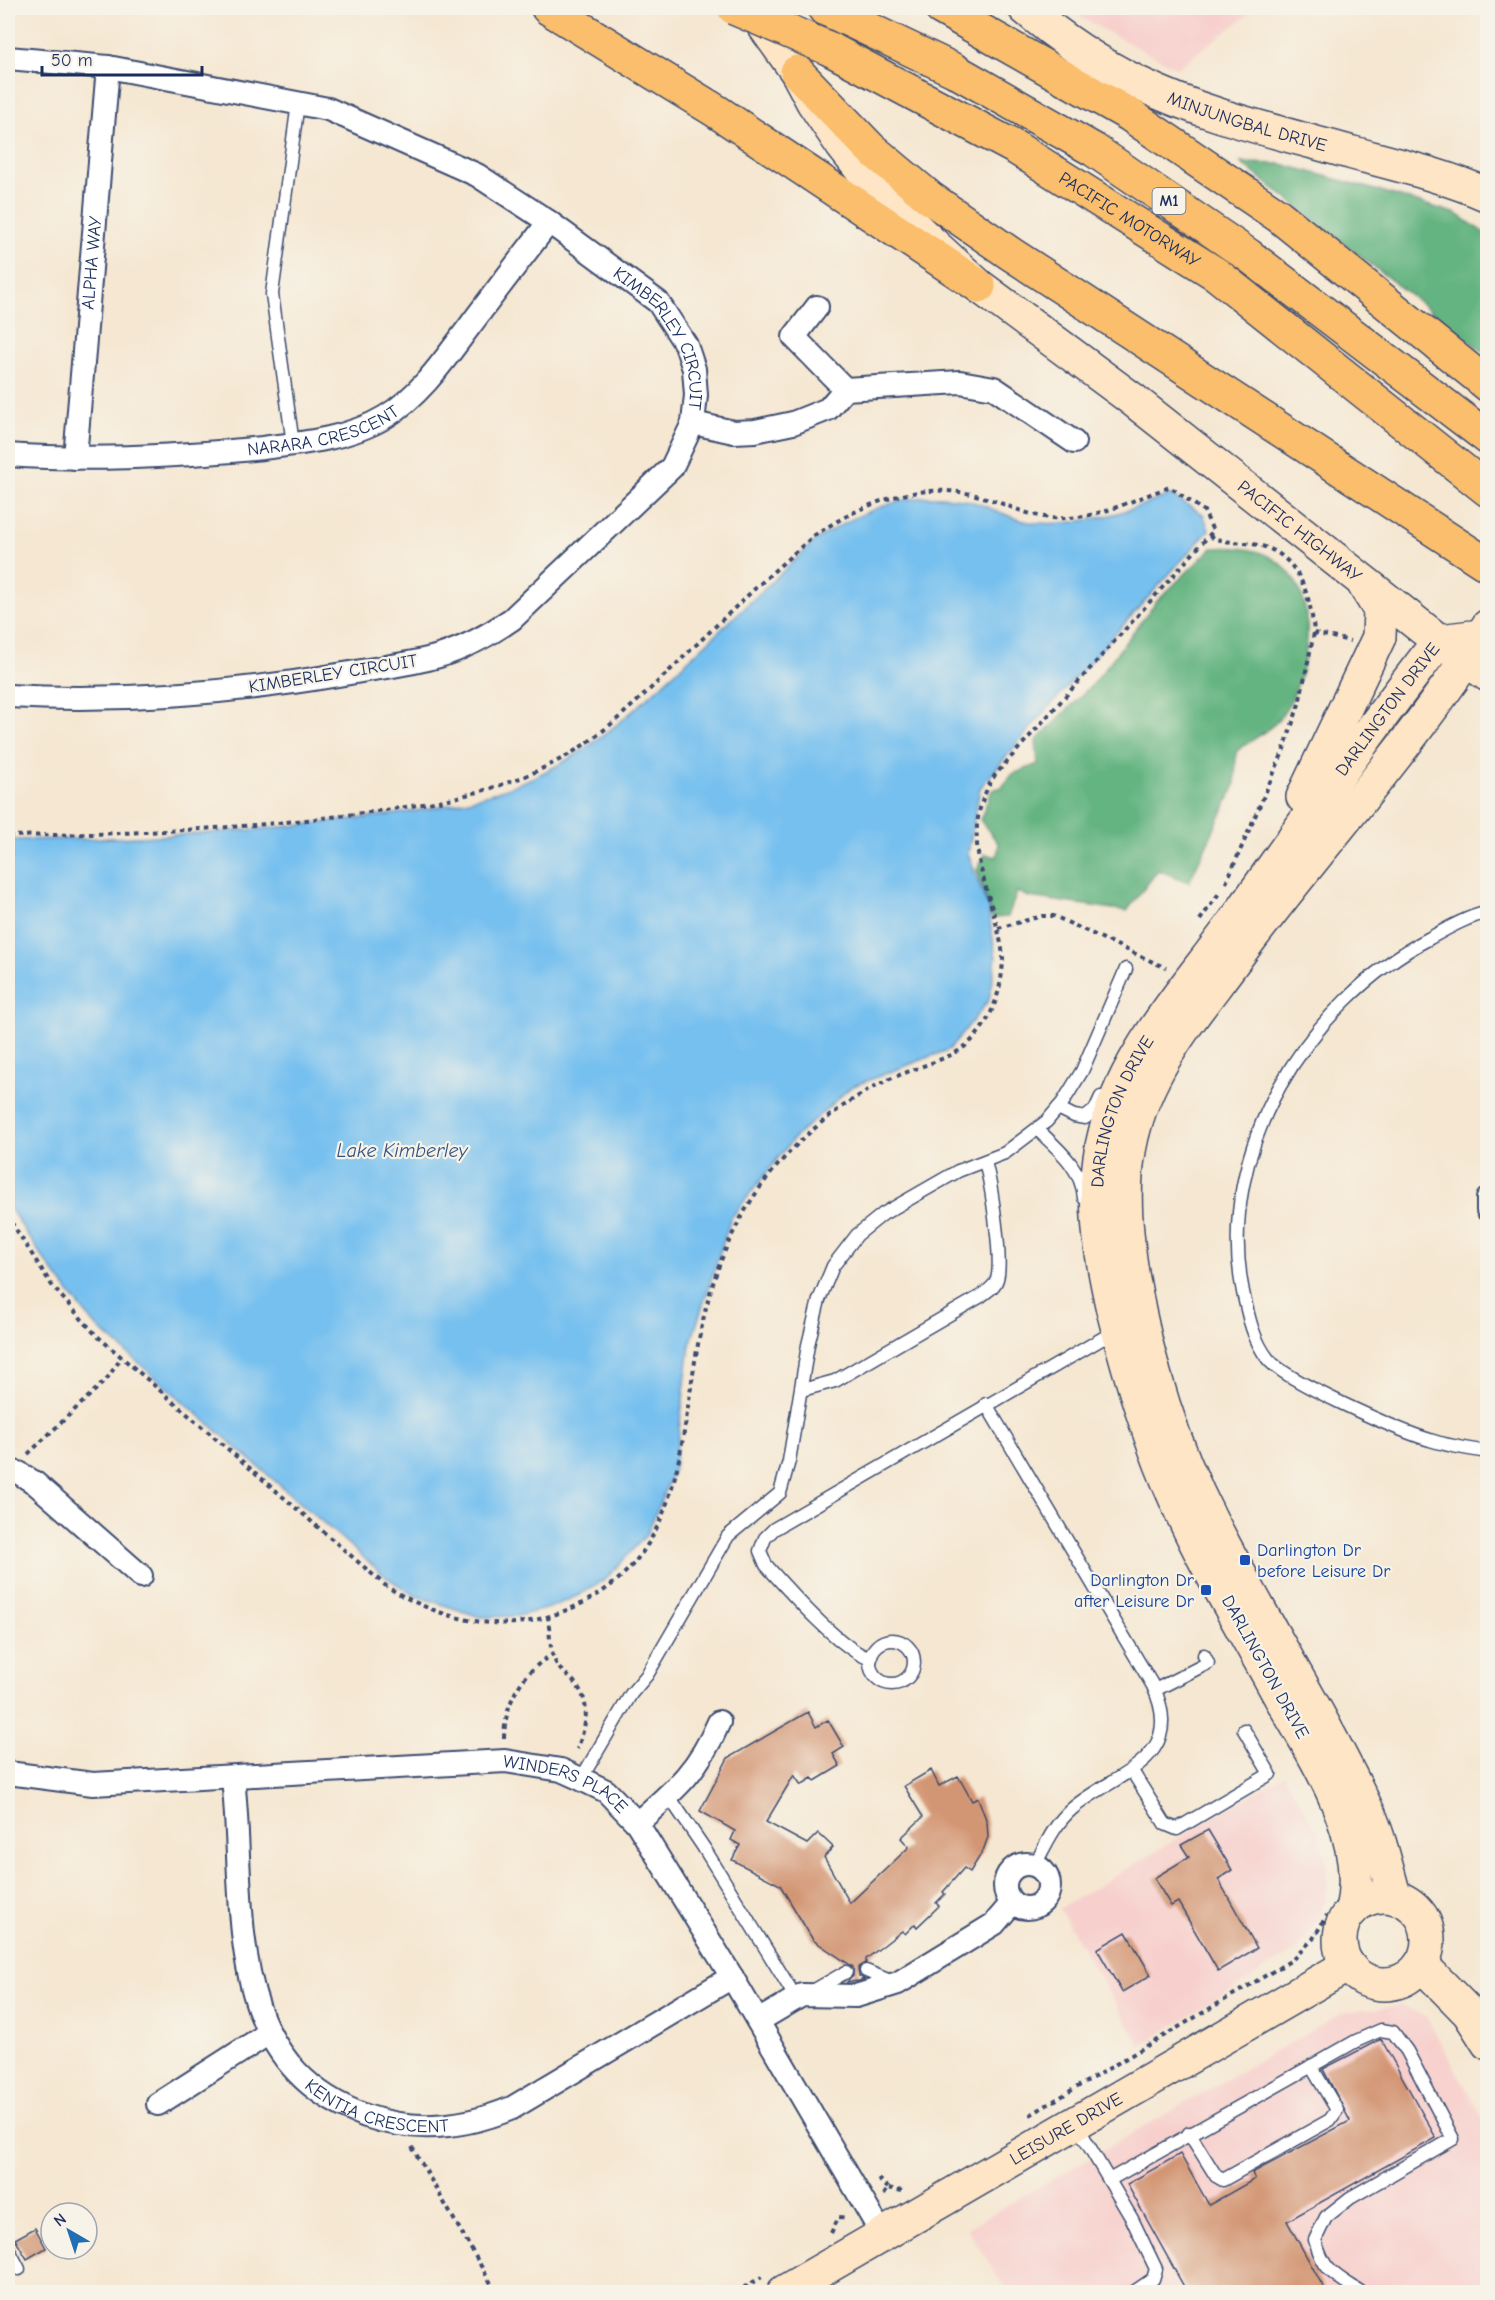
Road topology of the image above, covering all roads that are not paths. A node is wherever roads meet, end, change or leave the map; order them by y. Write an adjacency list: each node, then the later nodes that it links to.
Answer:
1 (548, 8): 13 (highway)
2 (734, 8): 23 (highway, PACIFIC MOTORWAY / M1, bridge)
3 (751, 8): 9 (street, PACIFIC HIGHWAY)
4 (824, 8): 18 (highway, PACIFIC MOTORWAY / M1)
5 (941, 8): 15 (highway)
6 (1025, 8): 11 (street, MINJUNGBAL DRIVE)
7 (8, 58): 8 (street, KIMBERLEY CIRCUIT)
8 (108, 67): 10 (street, KIMBERLEY CIRCUIT); 22 (street, ALPHA WAY)
9 (797, 72): 13 (street, PACIFIC HIGHWAY); 24 (highway)
10 (298, 103): 12 (street, KIMBERLEY CIRCUIT); 20 (lane)
11 (1488, 195)
12 (549, 222): 17 (street, KIMBERLEY CIRCUIT); 20 (street, NARARA CRESCENT)
13 (979, 286): 25 (street, PACIFIC HIGHWAY)
14 (817, 307): 16 (street)
15 (1488, 385)
16 (845, 389): 17 (street); 19 (street)
17 (693, 423): 28 (street, KIMBERLEY CIRCUIT)
18 (1488, 438)
19 (1074, 442)
20 (293, 444): 22 (street, NARARA CRESCENT)
21 (8, 455): 22 (street, NARARA CRESCENT)
22 (75, 458)
23 (1488, 490)
24 (1475, 557)
25 (1358, 578): 26 (street, PACIFIC HIGHWAY); 29 (street)
26 (1439, 641): 27 (street, PACIFIC HIGHWAY); 29 (street, DARLINGTON DRIVE)
27 (1482, 647): 57 (street, DARLINGTON DRIVE)
28 (8, 696)
29 (1291, 839): 32 (street, DARLINGTON DRIVE)
30 (1488, 912): 42 (lane)
31 (1126, 969): 33 (lane)
32 (1115, 1078): 33 (lane); 38 (street, DARLINGTON DRIVE)
33 (1059, 1108): 34 (lane)
34 (1038, 1130): 35 (lane); 38 (lane)
35 (985, 1162): 40 (lane); 40 (lane)
36 (1488, 1199): 37 (street)
37 (1488, 1210)
38 (1100, 1234): 39 (street, DARLINGTON DRIVE)
39 (1118, 1329): 41 (lane); 59 (street, DARLINGTON DRIVE)
40 (802, 1390): 53 (lane)
41 (986, 1404): 46 (lane); 47 (lane)
42 (1488, 1452)
43 (12, 1472): 44 (street)
44 (141, 1576)
45 (1203, 1655): 47 (lane)
46 (871, 1659)
47 (1155, 1690): 50 (lane)
48 (719, 1722): 54 (street)
49 (1244, 1730): 50 (lane)
50 (1132, 1771): 56 (lane)
51 (8, 1773): 52 (street, WINDERS PLACE)
52 (233, 1778): 53 (street, WINDERS PLACE); 68 (street, KENTIA CRESCENT)
53 (581, 1779): 55 (street, WINDERS PLACE)
54 (668, 1795): 55 (street); 66 (lane)
55 (637, 1823): 64 (street, WINDERS PLACE)
56 (1035, 1865): 58 (street); 58 (street)
57 (1395, 1898): 59 (street); 61 (street)
58 (1012, 1903): 65 (street)
59 (1352, 1910): 60 (street)
60 (1348, 1965): 61 (street); 72 (street, LEISURE DRIVE)
61 (1421, 1965): 69 (street)
62 (866, 1971): 65 (lane)
63 (846, 1972): 66 (lane)
64 (732, 1977): 67 (street, WINDERS PLACE); 68 (street, KENTIA CRESCENT)
65 (898, 1983): 66 (street)
66 (799, 1996): 67 (street)
67 (758, 2021): 75 (street, WINDERS PLACE)
68 (269, 2034): 71 (street)
69 (1488, 2043)
70 (1311, 2066): 73 (lane); 73 (lane); 80 (lane)
71 (158, 2104)
72 (1075, 2122): 74 (lane); 75 (street, LEISURE DRIVE)
73 (1189, 2133): 74 (lane)
74 (1109, 2180): 79 (lane)
75 (882, 2234): 78 (street, LEISURE DRIVE)
76 (8, 2248): 77 (lane)
77 (19, 2269)
78 (796, 2288)
79 (1134, 2292)
80 (1361, 2292)

